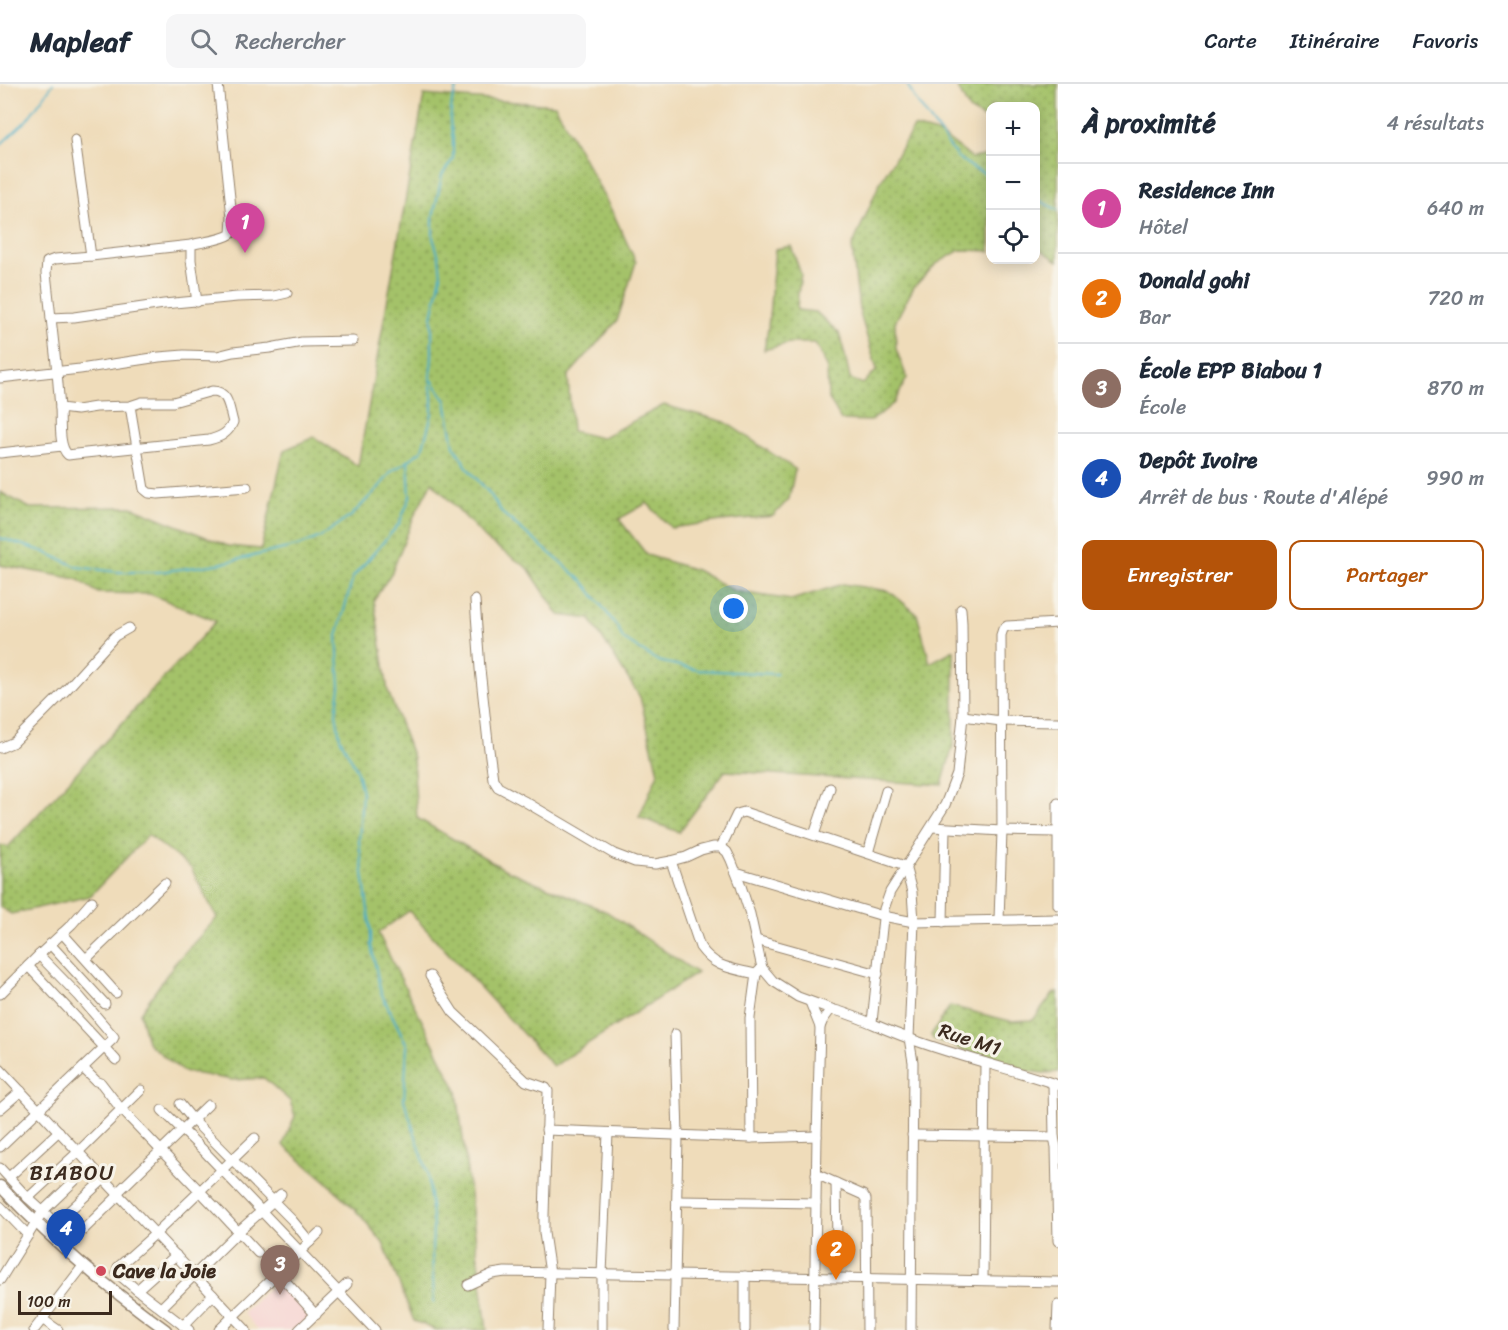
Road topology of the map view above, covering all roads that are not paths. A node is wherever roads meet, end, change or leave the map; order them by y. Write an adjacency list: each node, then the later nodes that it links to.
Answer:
1 (218, 84): 3 (street)
2 (75, 140): 4 (street)
3 (191, 245): 4 (street); 6 (street)
4 (91, 256): 7 (street)
5 (287, 293): 6 (street)
6 (197, 302): 7 (street)
7 (51, 318): 9 (street)
8 (352, 341): 9 (street)
9 (57, 372): 10 (street); 12 (street)
10 (0, 378)
11 (130, 406): 12 (street); 14 (street); 14 (street)
12 (60, 408): 13 (street)
13 (62, 446): 14 (street); 15 (street)
14 (138, 448): 16 (street)
15 (0, 453)
16 (247, 487)
17 (475, 600): 35 (street)
18 (961, 609): 21 (street)
19 (1058, 624): 22 (street)
20 (129, 628): 24 (street)
21 (963, 716): 22 (street); 28 (street)
22 (1001, 721): 23 (street); 30 (street)
23 (1058, 722)
24 (0, 748)
25 (830, 788): 32 (street)
26 (886, 791): 34 (street)
27 (1058, 803): 31 (street)
28 (932, 827): 29 (street); 36 (street)
29 (945, 828): 30 (street); 45 (street)
30 (1002, 831): 31 (street); 43 (street)
31 (1058, 832): 40 (street)
32 (814, 835): 33 (street); 34 (street)
33 (721, 847): 35 (street); 37 (street)
34 (868, 853): 36 (street)
35 (671, 861): 52 (street)
36 (905, 866): 41 (street); 44 (street)
37 (736, 872): 41 (street); 47 (street)
38 (165, 884): 50 (street)
39 (92, 901): 46 (street)
40 (1058, 905)
41 (883, 915): 44 (street); 53 (street)
42 (1058, 919): 43 (street)
43 (999, 920): 45 (street)
44 (914, 922): 45 (street); 63 (street)
45 (943, 922)
46 (62, 933): 48 (street); 50 (street)
47 (756, 940): 52 (street); 53 (street)
48 (50, 945): 49 (street); 58 (street)
49 (39, 955): 51 (street); 64 (street)
50 (87, 959): 55 (street)
51 (28, 966): 56 (street); 64 (street)
52 (759, 971): 57 (street, Rue M1); 88 (street)
53 (878, 974): 60 (street)
54 (430, 976): 80 (street)
55 (116, 993)
56 (0, 994)
57 (810, 1002): 59 (street, Rue M1); 61 (street)
58 (105, 1004)
59 (831, 1009): 60 (street, Rue M1); 61 (street)
60 (872, 1022): 63 (street, Rue M1)
61 (820, 1027): 85 (street)
62 (675, 1034): 84 (street)
63 (909, 1038): 66 (street, Rue M1); 83 (street)
64 (105, 1047): 65 (street); 67 (street)
65 (116, 1060)
66 (985, 1063): 69 (street, Rue M1); 86 (street)
67 (83, 1068): 75 (street); 77 (street)
68 (1, 1071): 71 (street)
69 (1055, 1084): 89 (street)
70 (141, 1090): 75 (street)
71 (21, 1091): 74 (street); 77 (street)
72 (180, 1104): 78 (street)
73 (208, 1105): 78 (street)
74 (0, 1109)
75 (121, 1109): 91 (street); 92 (street)
76 (162, 1110): 79 (street)
77 (40, 1111): 81 (street); 90 (street)
78 (193, 1120): 79 (street); 93 (street)
79 (182, 1130): 91 (street); 96 (street)
80 (546, 1130): 82 (street); 125 (street)
81 (59, 1131): 92 (street); 98 (street)
82 (608, 1133): 84 (street); 126 (street)
83 (912, 1135): 86 (street); 132 (street)
84 (678, 1136): 88 (street); 106 (street)
85 (817, 1136): 88 (street); 97 (street)
86 (984, 1136): 89 (street); 134 (street)
87 (255, 1138): 93 (street)
88 (751, 1138)
89 (1056, 1144): 117 (street)
90 (0, 1147)
91 (160, 1151): 102 (street); 103 (street)
92 (78, 1152): 94 (street); 104 (street)
93 (233, 1160): 96 (street); 105 (street)
94 (91, 1166): 99 (street); 109 (street)
95 (0, 1168): 98 (street)
96 (223, 1171): 102 (street); 110 (street)
97 (816, 1174): 100 (street); 107 (street)
98 (9, 1177): 104 (street)
99 (104, 1179): 103 (street); 112 (street)
100 (836, 1183): 119 (street); 131 (street)
101 (0, 1186): 111 (main road)
102 (200, 1191): 113 (street); 115 (street)
103 (118, 1194): 112 (street); 115 (street)
104 (28, 1198): 109 (street)
105 (277, 1198): 110 (street); 118 (street)
106 (677, 1201): 107 (street); 128 (street)
107 (816, 1203): 130 (street)
108 (0, 1206): 116 (street)
109 (43, 1211): 111 (street); 112 (street)
110 (262, 1211): 113 (street); 120 (street)
111 (36, 1222): 116 (street); 123 (main road)
112 (56, 1223)
113 (238, 1232): 121 (street); 127 (street)
114 (319, 1233): 118 (street)
115 (155, 1234): 122 (street); 138 (street)
116 (28, 1235): 133 (street)
117 (1058, 1241)
118 (310, 1242): 120 (street)
119 (837, 1242)
120 (300, 1252): 124 (street); 139 (street)
121 (258, 1253)
122 (176, 1255): 127 (street); 138 (street)
123 (83, 1266): 145 (street); 149 (main road)
124 (278, 1273): 143 (street); 144 (street)
125 (550, 1273): 126 (street); 137 (street); 154 (street)
126 (602, 1274): 128 (street); 155 (street)
127 (194, 1275): 140 (street); 142 (street)
128 (676, 1275): 129 (street); 156 (street)
129 (745, 1276): 130 (street); 157 (street)
130 (814, 1277): 131 (street); 158 (street)
131 (866, 1278): 132 (street); 159 (street)
132 (911, 1278): 134 (street); 160 (street)
133 (0, 1280)
134 (982, 1280): 135 (street)
135 (1058, 1282)
136 (348, 1284): 139 (street)
137 (468, 1285)
138 (137, 1290): 142 (street)
139 (339, 1292): 143 (street); 153 (street)
140 (213, 1295): 144 (street); 146 (street)
141 (1058, 1305): 161 (street)
142 (161, 1308): 146 (street)
143 (316, 1315): 152 (street)
144 (234, 1317): 150 (street); 151 (street)
145 (42, 1319): 147 (street); 148 (street)
146 (186, 1328)
147 (34, 1330)
148 (57, 1330)
149 (166, 1330)
150 (219, 1330)
151 (246, 1330)
152 (299, 1330)
153 (375, 1330)
154 (548, 1330)
155 (602, 1330)
156 (674, 1330)
157 (745, 1330)
158 (814, 1330)
159 (867, 1330)
160 (911, 1330)
161 (1057, 1330)

